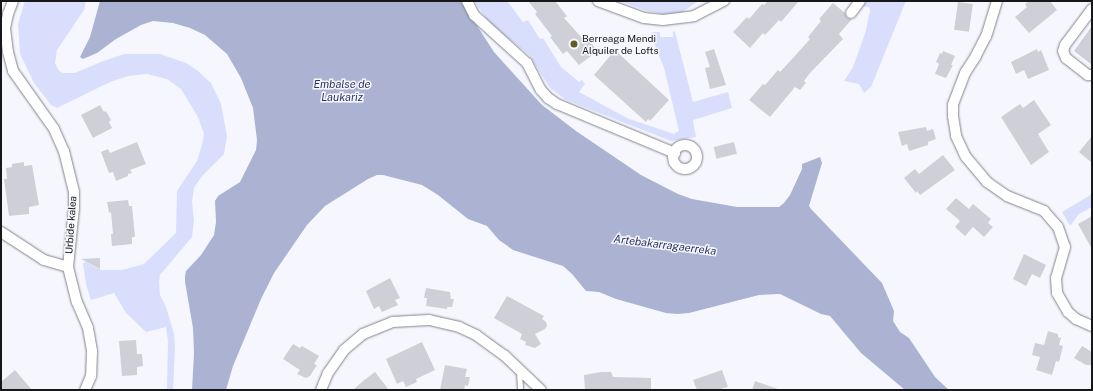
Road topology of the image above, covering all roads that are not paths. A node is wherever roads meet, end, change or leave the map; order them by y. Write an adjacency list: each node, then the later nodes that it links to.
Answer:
1 (13, 1): 12 (street, Urbide kalea)
2 (467, 1): 10 (street)
3 (598, 1): 4 (street)
4 (724, 1)
5 (860, 1): 8 (street)
6 (997, 1): 13 (street)
7 (1092, 9): 9 (street)
8 (851, 12)
9 (1092, 75)
10 (675, 153)
11 (1, 232): 12 (street)
12 (68, 267): 15 (street, Urbide kalea)
13 (1092, 326)
14 (519, 369): 16 (street); 17 (lane); 18 (street)
15 (85, 390)
16 (321, 390)
17 (520, 390)
18 (541, 390)

